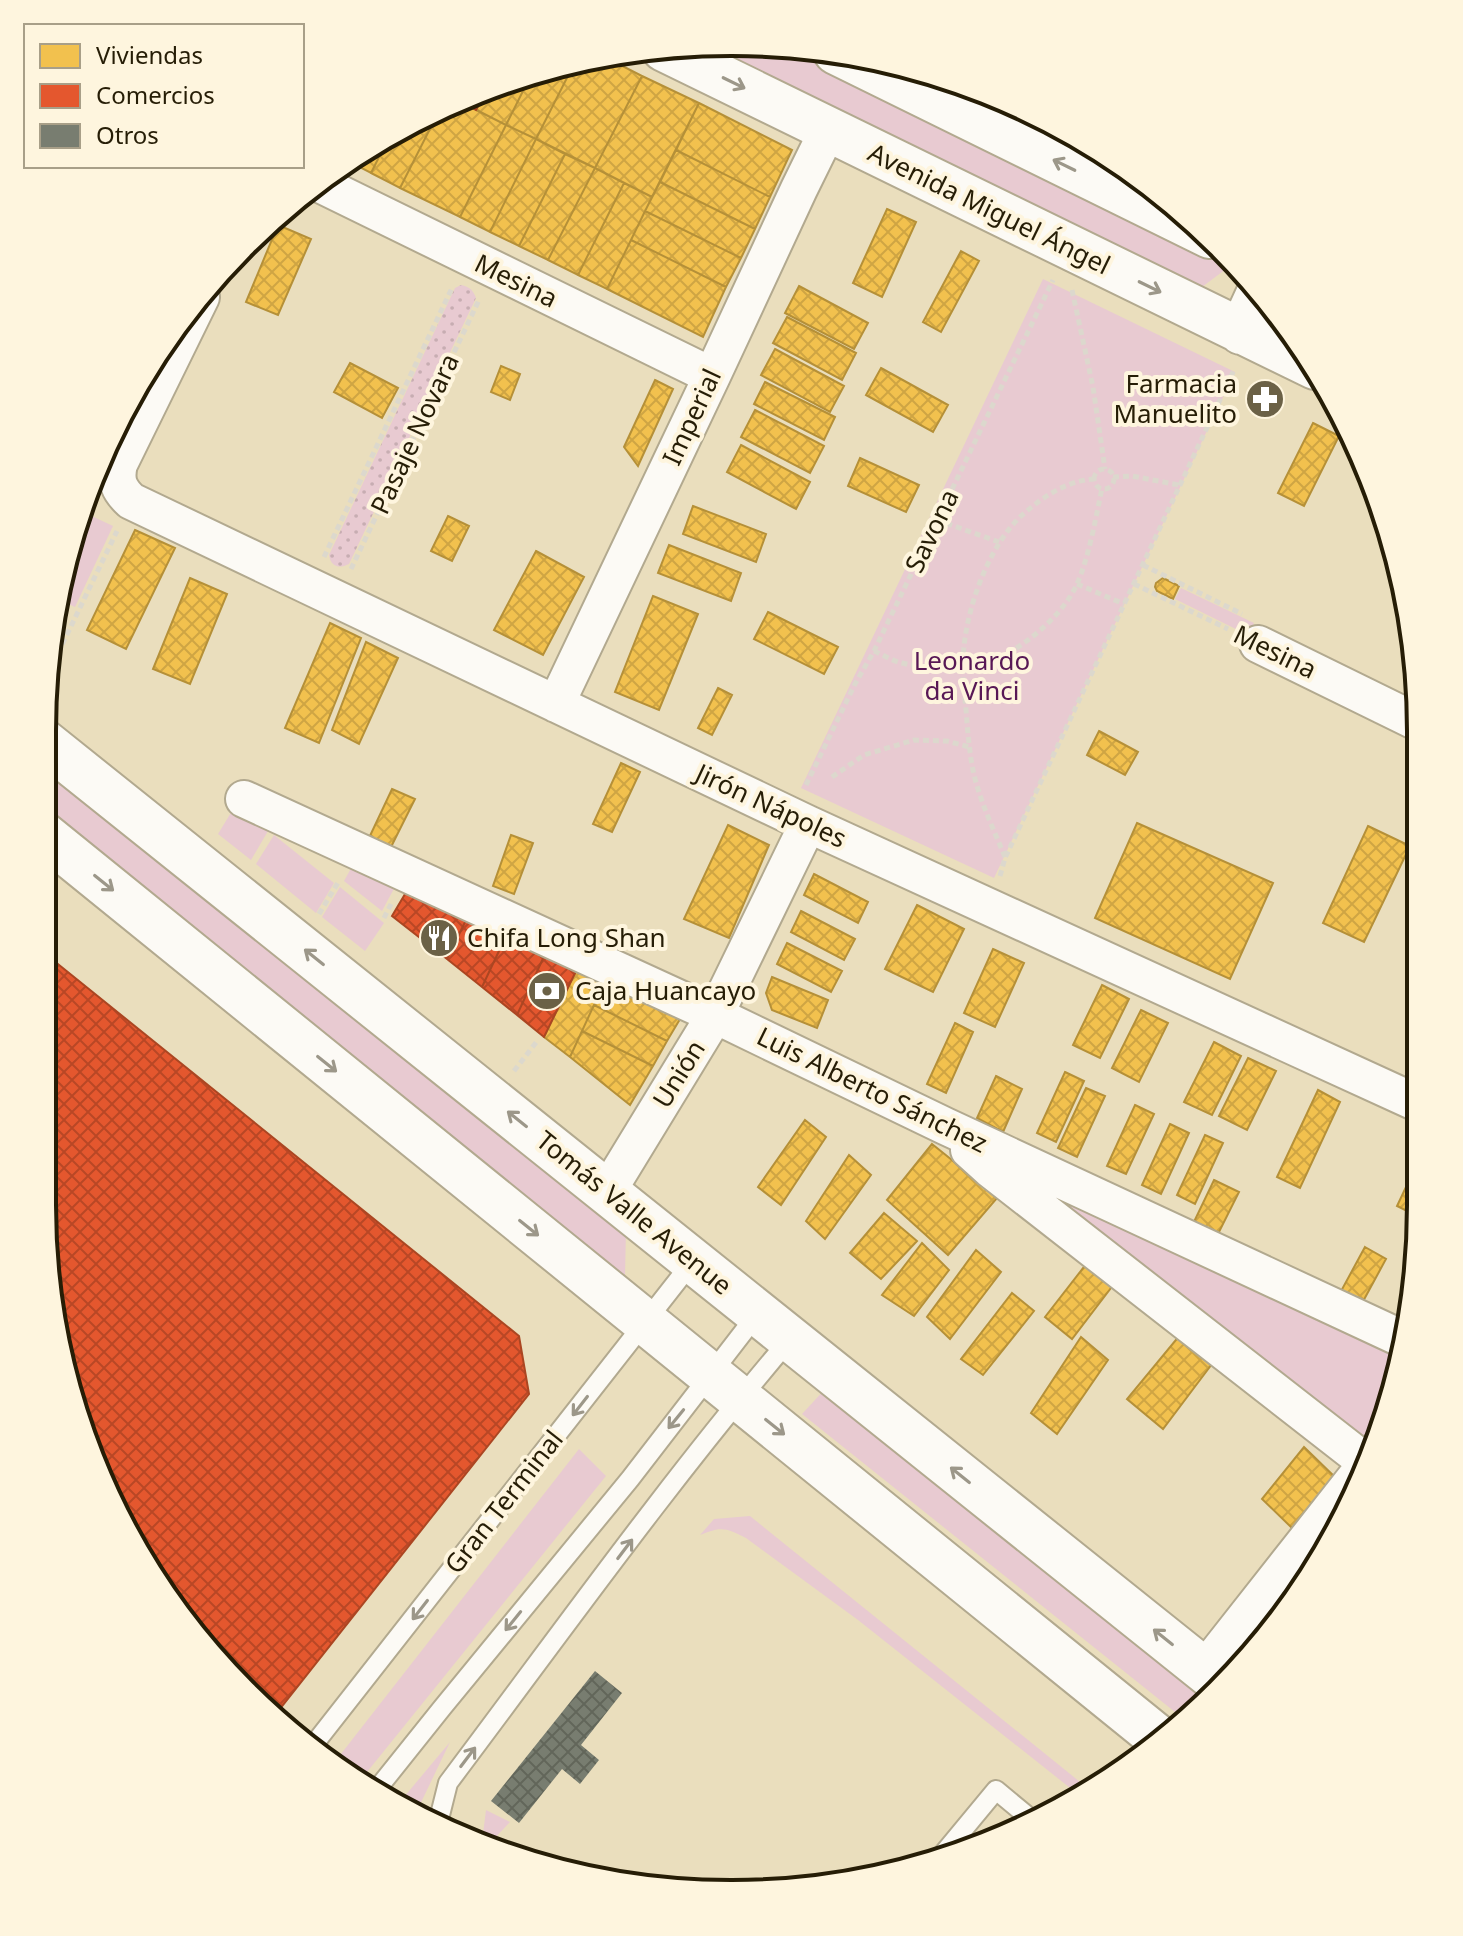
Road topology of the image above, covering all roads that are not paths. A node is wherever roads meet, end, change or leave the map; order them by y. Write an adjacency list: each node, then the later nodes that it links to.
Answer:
1 (681, 58): 3 (main road, Avenida Miguel Ángel, one-way to 3)
2 (877, 72): 5 (main road, one-way to 2)
3 (828, 130): 7 (main road, Avenida Miguel Ángel, one-way to 7); 10 (street, Imperial)
4 (330, 189): 10 (street, Mesina)
5 (1164, 213)
6 (1255, 305): 7 (main road)
7 (1246, 334): 9 (main road, Avenida Miguel Ángel)
8 (176, 347): 12 (street, Jirón Nápoles)
9 (1293, 357)
10 (712, 376): 12 (street, Imperial)
11 (1255, 632): 13 (street, Mesina)
12 (556, 704): 16 (street, Jirón Nápoles)
13 (1407, 716)
14 (56, 751): 21 (main road, Tomás Valle Avenue, one-way to 14)
15 (244, 799): 18 (street, Luis Alberto Sánchez)
16 (800, 819): 18 (street, Unión); 19 (street, Jirón Nápoles)
17 (56, 845): 23 (main road, one-way to 23)
18 (715, 1015): 20 (street, Luis Alberto Sánchez); 21 (street, Unión)
19 (1407, 1098)
20 (945, 1126): 25 (street, Luis Alberto Sánchez); 27 (street)
21 (607, 1192): 22 (main road, Tomás Valle Avenue)
22 (693, 1261): 23 (lane, Gran Terminal); 24 (main road, Tomás Valle Avenue)
23 (645, 1322): 26 (main road); 32 (lane, Gran Terminal, one-way to 32)
24 (774, 1326): 26 (lane); 26 (lane); 30 (main road, Tomás Valle Avenue, one-way to 24)
25 (1394, 1335)
26 (725, 1387): 31 (main road, one-way to 31); 33 (lane, one-way to 33); 35 (lane, one-way to 26)
27 (1358, 1456)
28 (1333, 1511): 29 (street)
29 (1218, 1672)
30 (1214, 1678)
31 (1152, 1733)
32 (318, 1739)
33 (382, 1783)
34 (1024, 1813): 36 (lane)
35 (440, 1814)
36 (952, 1843)

